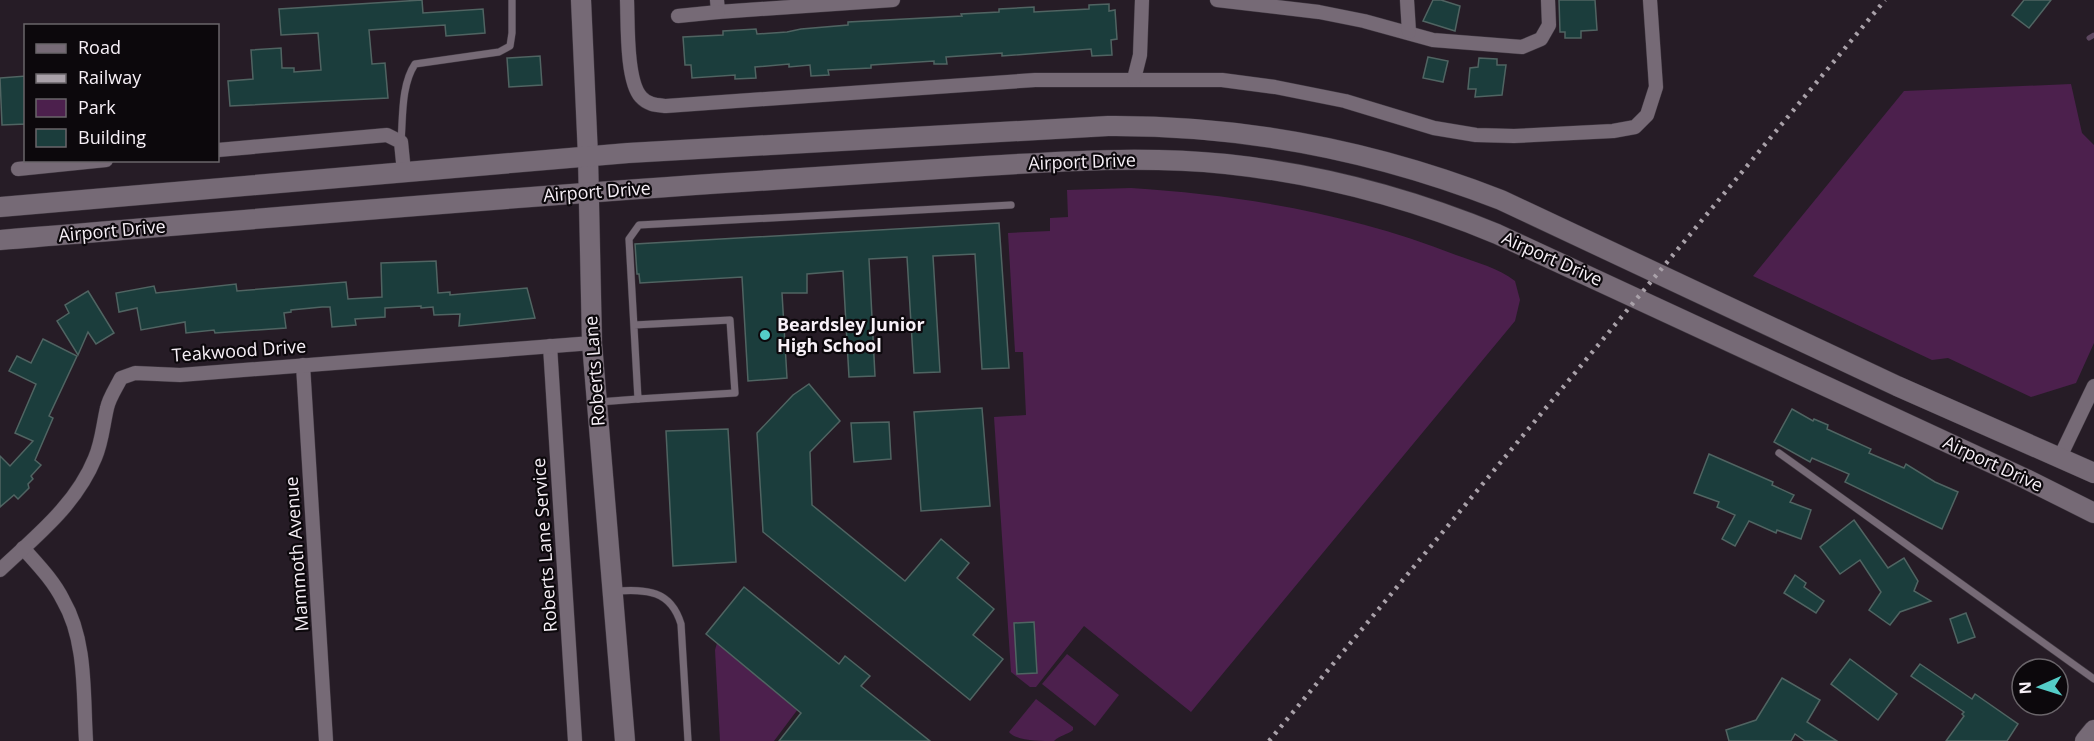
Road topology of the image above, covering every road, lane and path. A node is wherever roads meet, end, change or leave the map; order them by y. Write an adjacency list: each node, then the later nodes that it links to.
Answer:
1 (512, 0): 15 (lane)
2 (581, 0): 17 (main road, Roberts Lane)
3 (627, 0): 14 (street)
4 (893, 0): 11 (street)
5 (1142, 0): 14 (street)
6 (1217, 0): 10 (street)
7 (1407, 0): 13 (street)
8 (1548, 0): 13 (street)
9 (1650, 0): 14 (street)
10 (1273, 3): 13 (street)
11 (717, 6): 12 (street)
12 (678, 16)
13 (1409, 32)
14 (1134, 79)
15 (401, 142): 16 (street); 20 (street)
16 (219, 150)
17 (588, 156): 20 (main road, Airport Drive); 21 (main road, Roberts Lane); 33 (main road, Airport Drive)
18 (84, 162): 19 (street)
19 (18, 168)
20 (404, 172): 23 (main road, Airport Drive)
21 (588, 193): 24 (main road, Airport Drive); 26 (main road, Roberts Lane); 35 (main road, Airport Drive)
22 (1011, 205): 25 (lane)
23 (0, 207)
24 (0, 240)
25 (634, 325): 30 (lane); 30 (lane)
26 (592, 343): 27 (street, Teakwood Drive); 31 (main road, Roberts Lane)
27 (550, 346): 28 (street, Teakwood Drive); 43 (street, Roberts Lane Service)
28 (303, 365): 36 (street, Teakwood Drive); 42 (street, Mammoth Avenue)
29 (2094, 386): 33 (street)
30 (638, 399): 31 (lane)
31 (597, 402): 38 (main road, Roberts Lane)
32 (1779, 453): 39 (lane)
33 (2060, 458): 34 (main road, Airport Drive)
34 (2094, 473)
35 (2094, 513)
36 (23, 549): 37 (street, Teakwood Drive); 41 (street)
37 (0, 570)
38 (613, 591): 44 (main road, Roberts Lane); 45 (lane)
39 (2094, 679)
40 (2094, 730): 46 (main road)
41 (86, 741)
42 (326, 741)
43 (575, 741)
44 (625, 741)
45 (688, 741)
46 (2085, 741)

